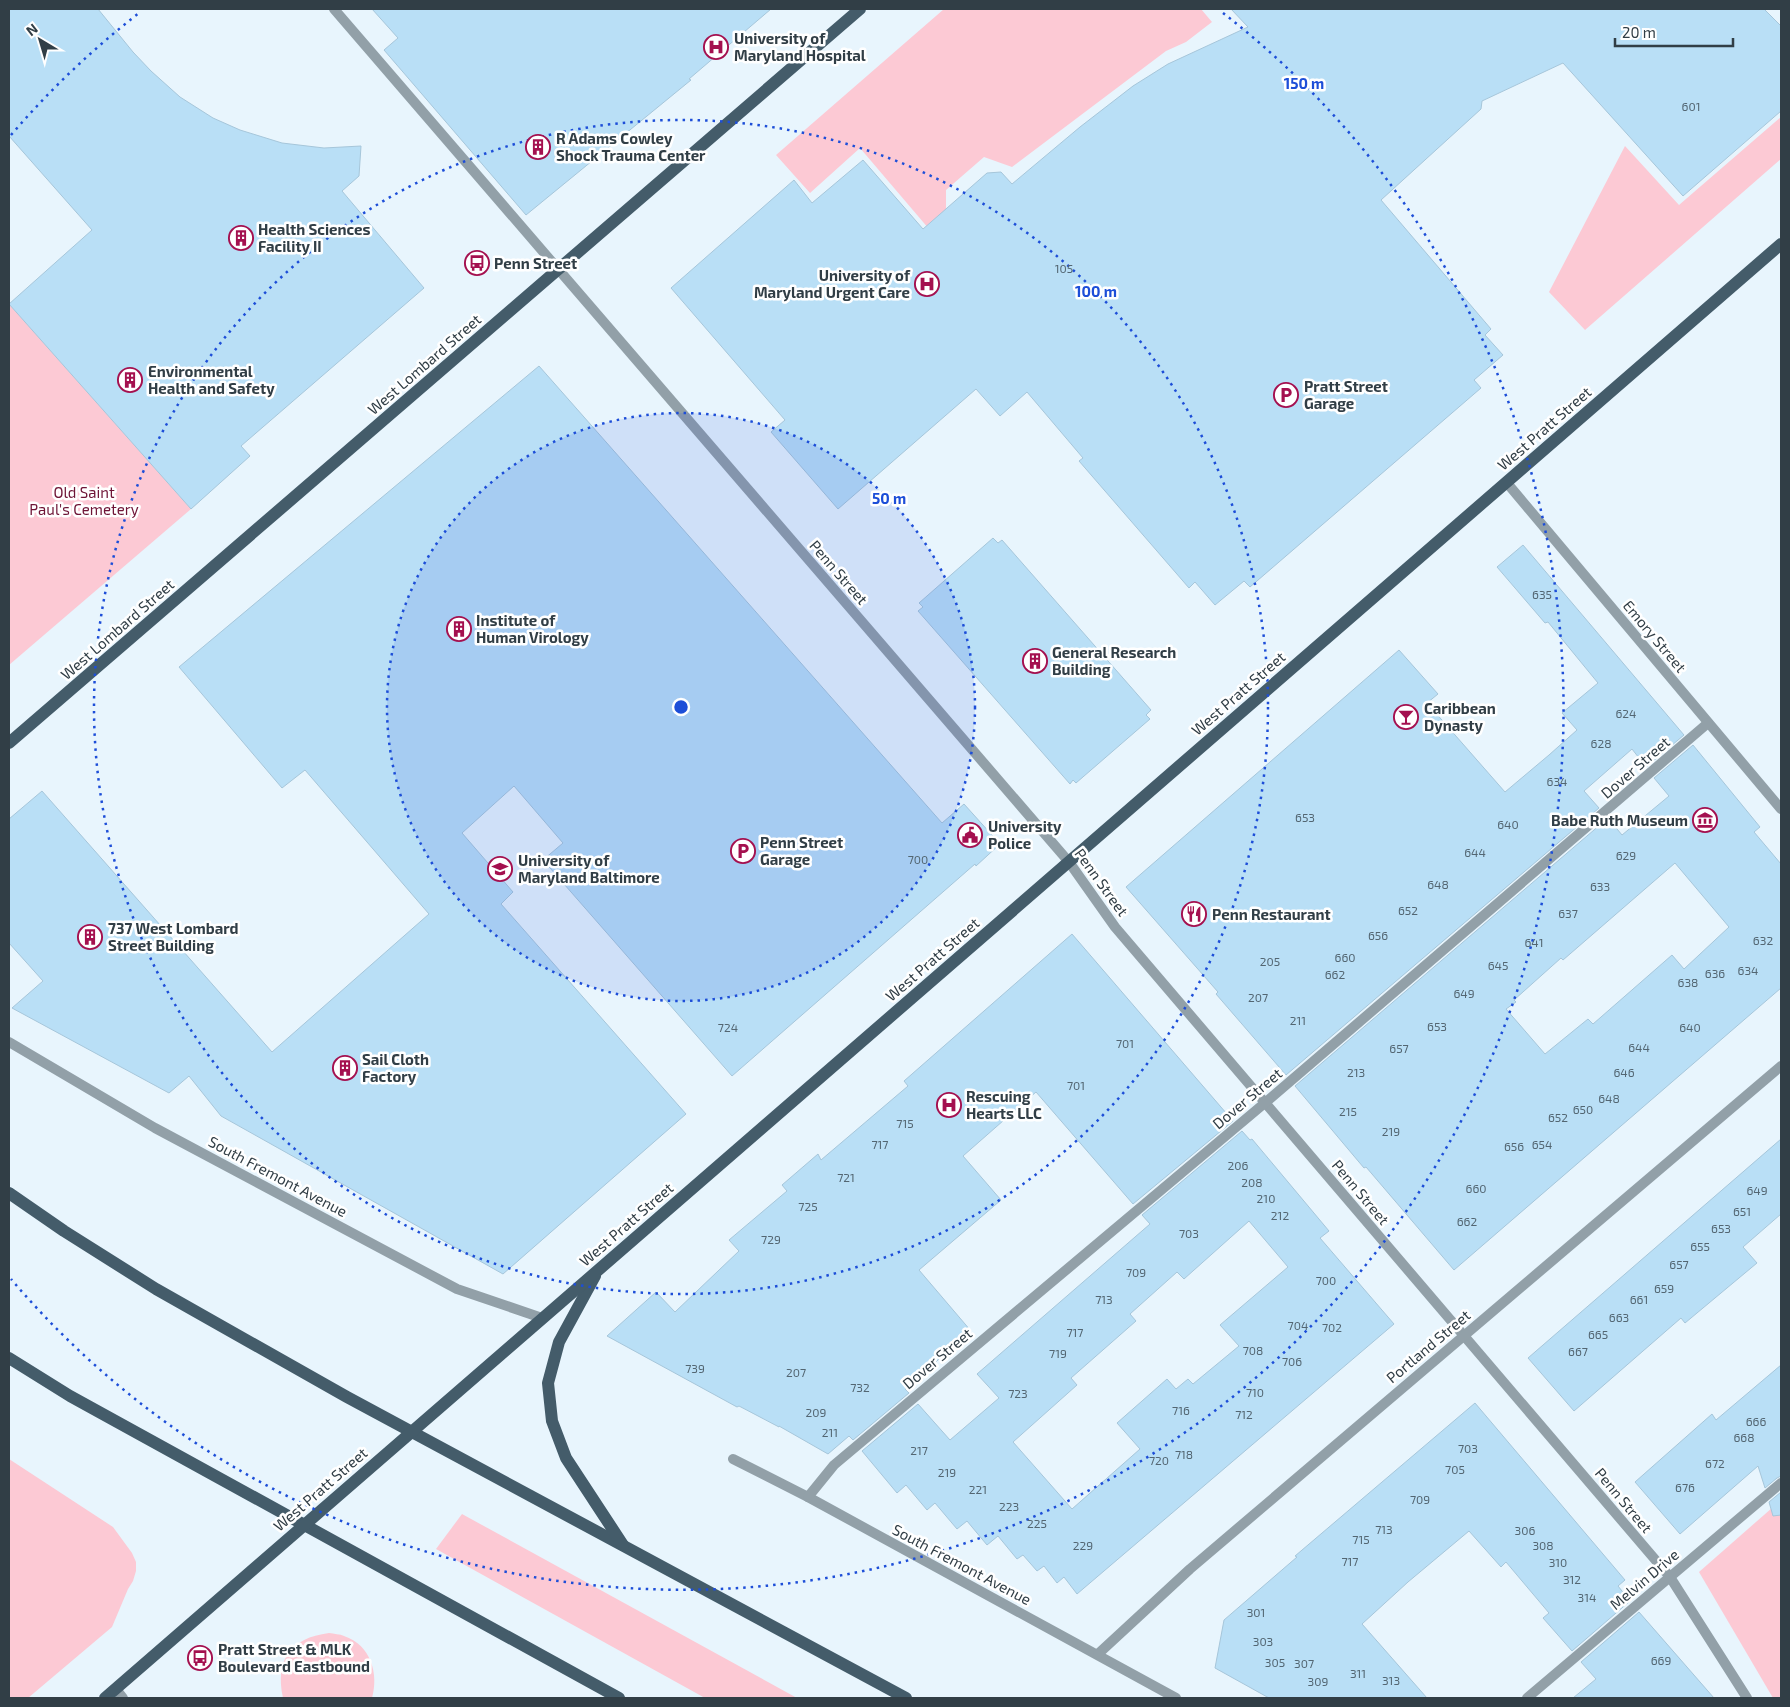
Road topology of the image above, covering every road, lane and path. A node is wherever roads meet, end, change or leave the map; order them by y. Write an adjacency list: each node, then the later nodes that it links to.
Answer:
1 (334, 9): 4 (street, Penn Street)
2 (860, 9): 4 (main road, West Lombard Street)
3 (1781, 244): 5 (main road, West Pratt Street)
4 (558, 269): 7 (main road, West Lombard Street); 9 (street, Penn Street)
5 (1506, 482): 6 (street, Emory Street); 9 (main road, West Pratt Street)
6 (1708, 723): 8 (street, Emory Street); 12 (street, Dover Street)
7 (9, 743)
8 (1781, 810)
9 (1069, 862): 12 (street, Penn Street); 14 (main road, West Pratt Street)
10 (9, 1042): 15 (street, South Fremont Avenue)
11 (1781, 1066): 16 (street, Portland Street)
12 (1266, 1102): 16 (street, Penn Street); 21 (street, Dover Street)
13 (9, 1193): 18 (main road)
14 (600, 1268): 15 (main road, West Pratt Street); 23 (main road)
15 (542, 1318): 18 (main road, West Pratt Street)
16 (1464, 1335): 24 (street, Penn Street); 25 (street, Portland Street)
17 (9, 1358): 22 (main road)
18 (412, 1431): 22 (main road, West Pratt Street); 23 (main road)
19 (733, 1459): 21 (street, South Fremont Avenue)
20 (1781, 1483): 24 (street, Melvin Drive)
21 (808, 1497): 25 (street, South Fremont Avenue)
22 (304, 1525): 26 (main road, West Pratt Street); 28 (main road)
23 (624, 1547): 29 (main road)
24 (1670, 1576): 31 (street, Melvin Drive); 32 (street, Penn Street)
25 (1098, 1654): 30 (street, South Fremont Avenue)
26 (119, 1694): 27 (main road, West Pratt Street)
27 (105, 1698)
28 (619, 1698)
29 (906, 1698)
30 (1176, 1698)
31 (1527, 1698)
32 (1747, 1698)

